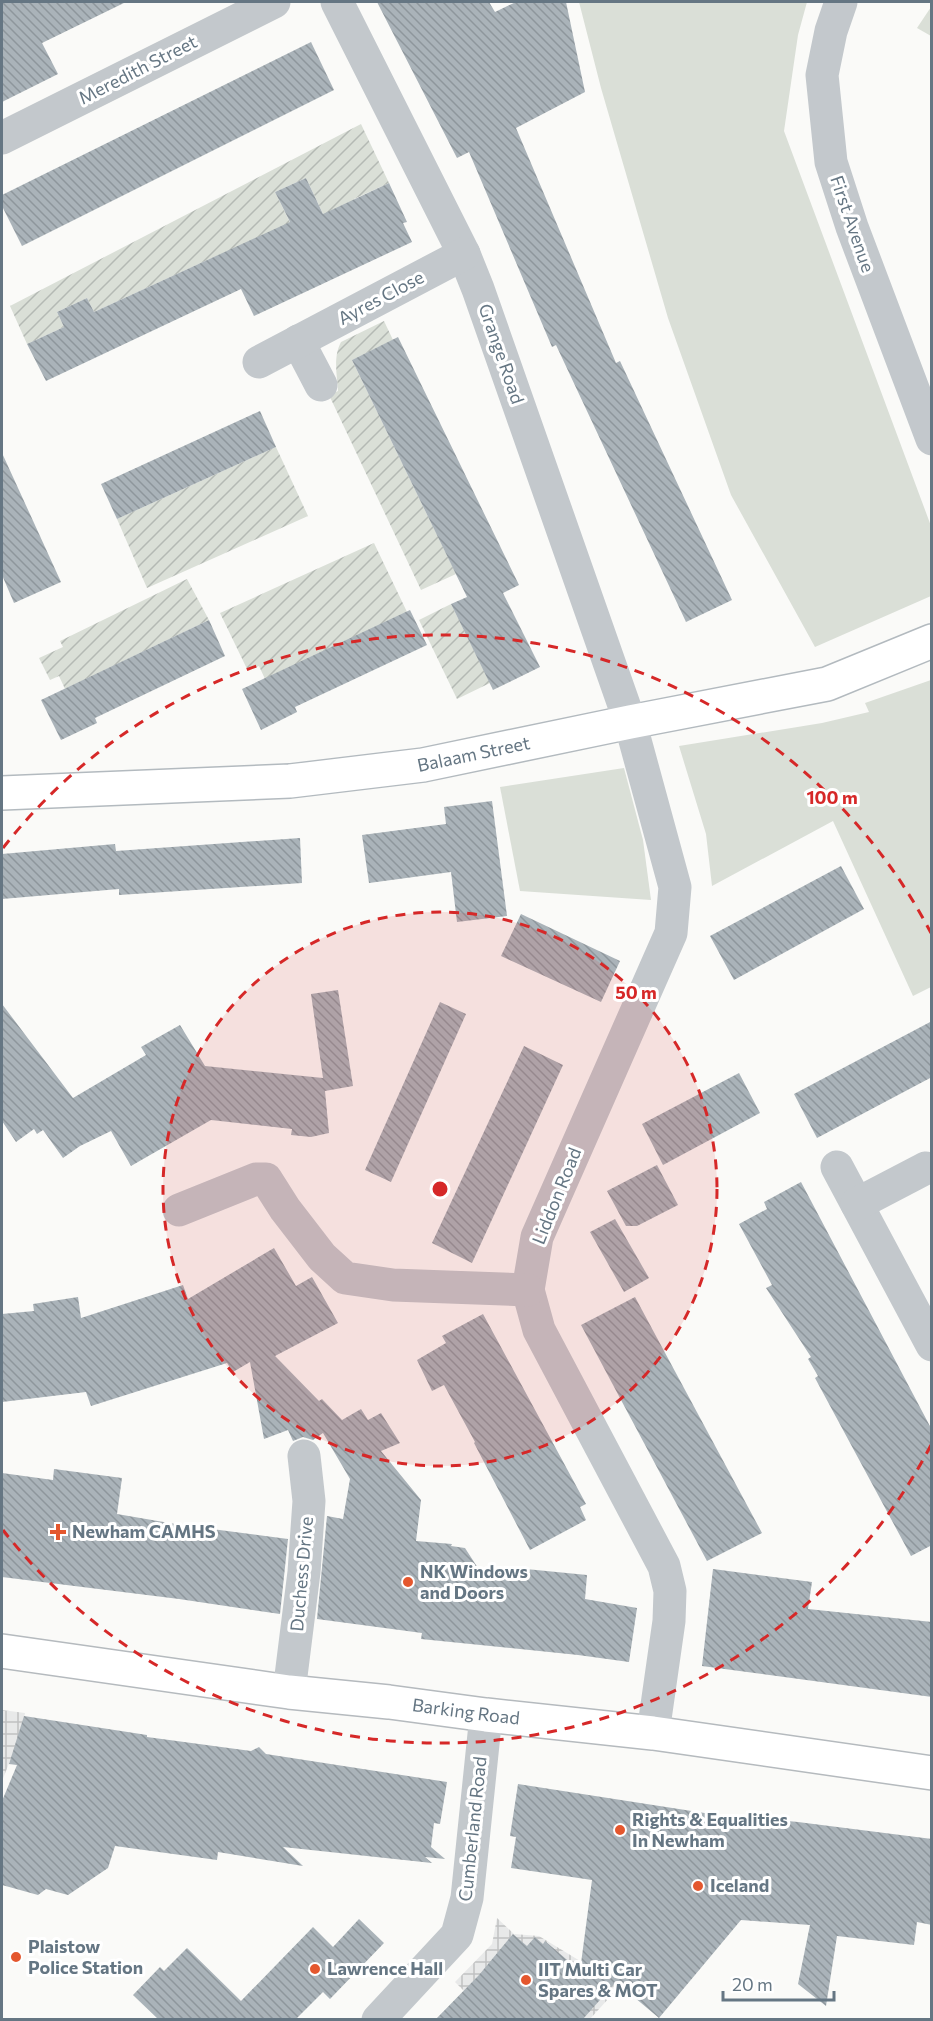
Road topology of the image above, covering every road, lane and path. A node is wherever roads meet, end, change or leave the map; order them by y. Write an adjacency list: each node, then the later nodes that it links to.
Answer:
1 (274, 2): 4 (street, Meredith Street)
2 (337, 2): 5 (street, Grange Road)
3 (841, 2): 9 (street, First Avenue)
4 (2, 138)
5 (464, 254): 6 (street, Ayres Close); 11 (street, Grange Road)
6 (298, 341): 7 (street, Ayres Close); 8 (street)
7 (259, 362)
8 (321, 386)
9 (932, 439)
10 (932, 641): 11 (main road, Balaam Street)
11 (630, 722): 12 (main road, Balaam Street); 17 (street, Liddon Road)
12 (2, 793)
13 (837, 1167): 15 (street)
14 (927, 1168): 15 (street)
15 (857, 1204): 18 (street)
16 (179, 1210): 17 (street)
17 (528, 1290): 23 (street, Liddon Road)
18 (932, 1345)
19 (304, 1456): 21 (street, Duchess Drive)
20 (2, 1651): 21 (main road, Barking Road)
21 (289, 1692): 22 (main road, Barking Road)
22 (486, 1715): 23 (main road, Barking Road); 25 (street, Cumberland Road)
23 (653, 1733): 24 (main road, Barking Road)
24 (932, 1773)
25 (378, 2019)

